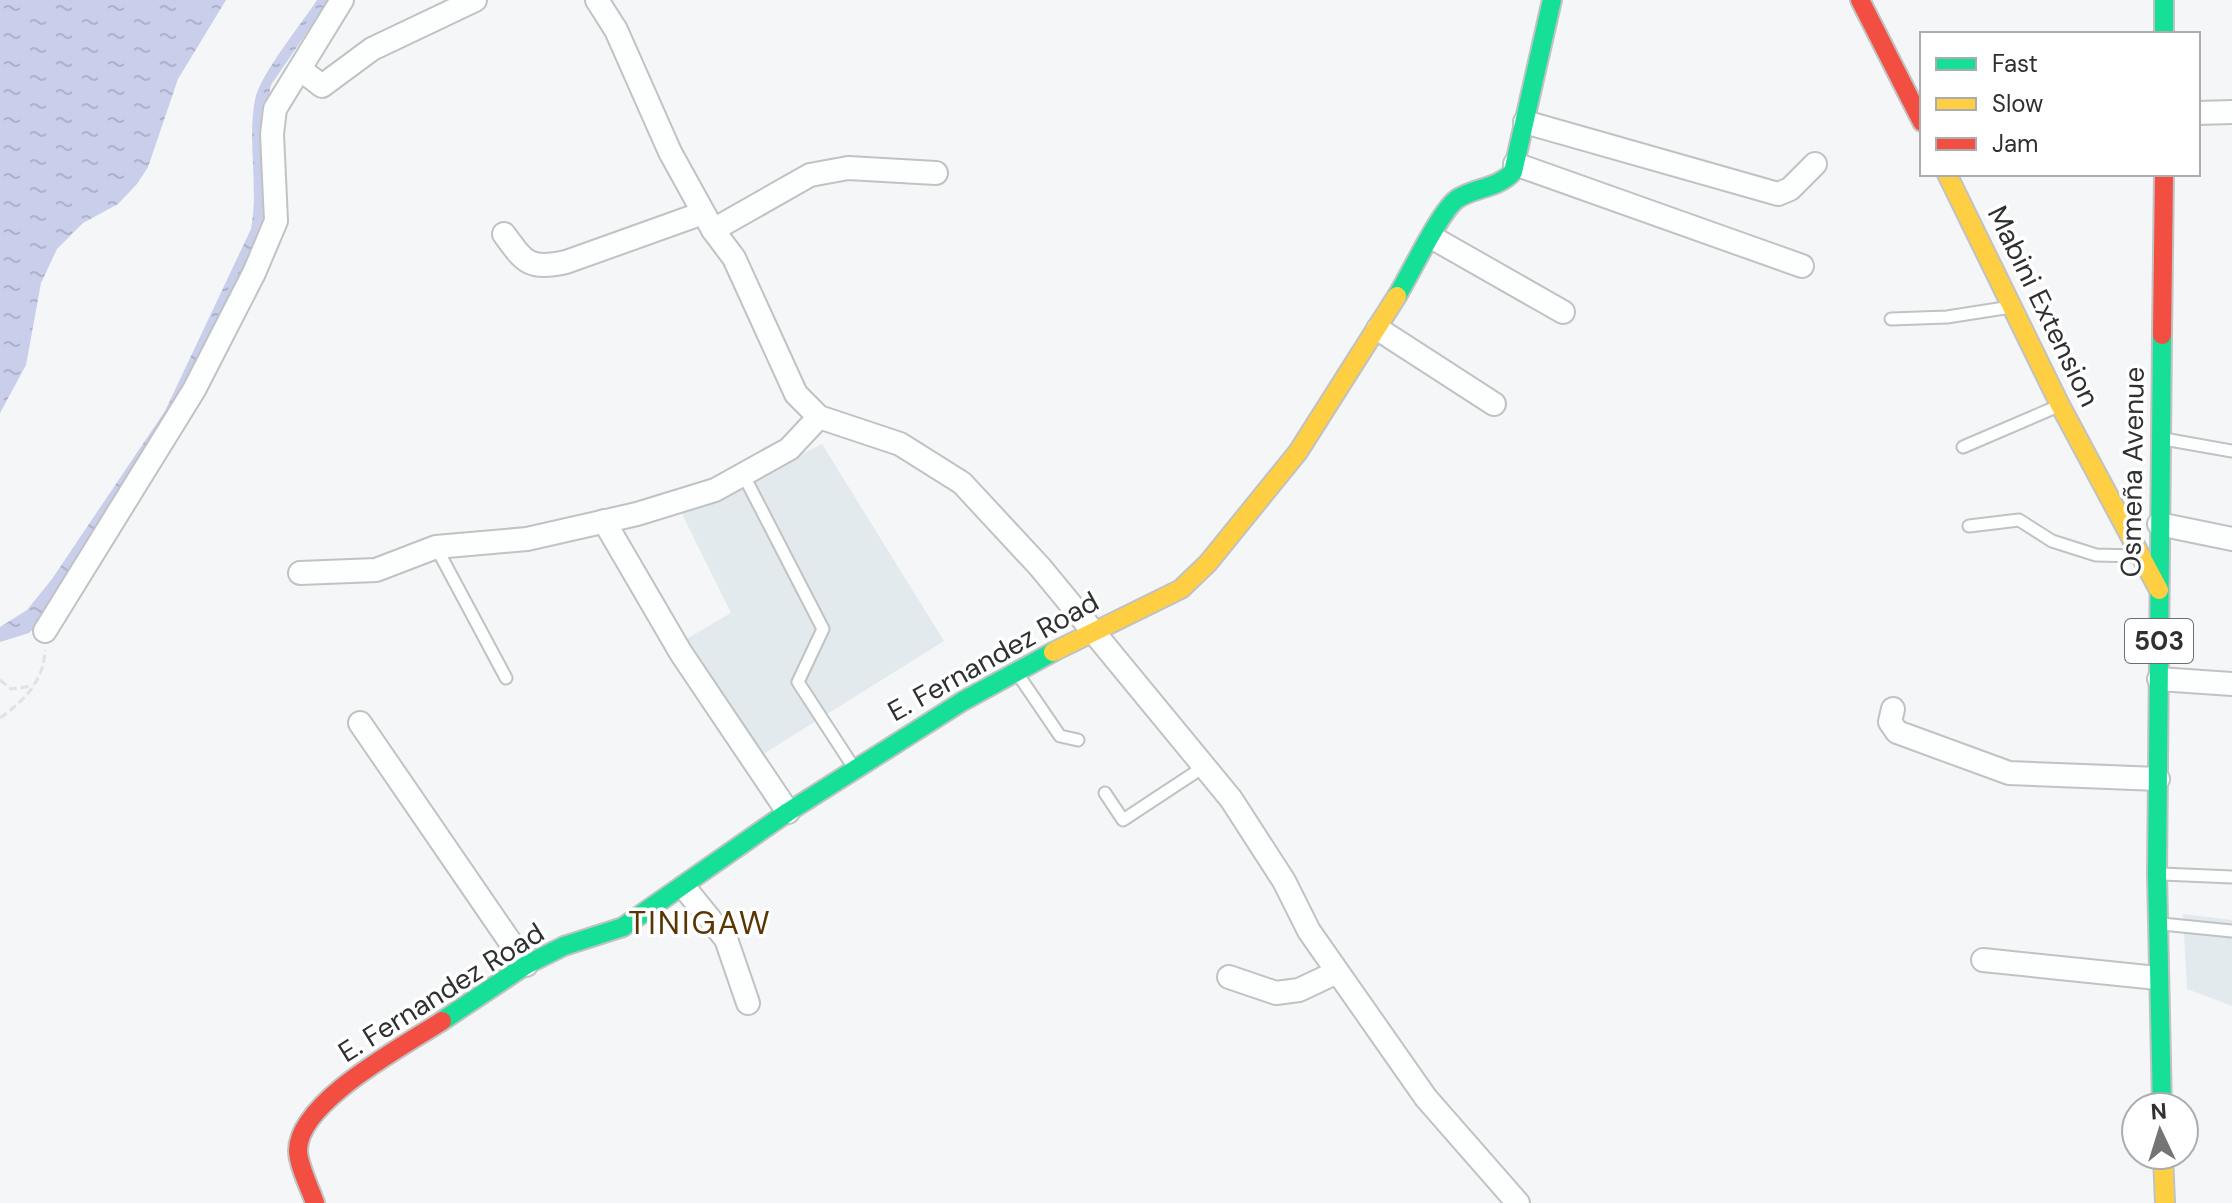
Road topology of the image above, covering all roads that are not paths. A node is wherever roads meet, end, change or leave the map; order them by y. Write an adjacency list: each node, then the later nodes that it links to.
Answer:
1 (342, 0): 8 (street)
2 (475, 0): 8 (street)
3 (597, 0): 18 (street)
4 (1552, 0): 12 (street)
5 (1860, 0): 11 (street)
6 (2164, 0): 7 (street)
7 (2164, 32)
8 (300, 69): 42 (street)
9 (2232, 112): 10 (street)
10 (2200, 113)
11 (1920, 118)
12 (1525, 122): 13 (street); 14 (street)
13 (1515, 164): 20 (street, E. Fernandez Road); 21 (street)
14 (1815, 164)
15 (936, 173): 18 (street)
16 (1948, 176): 22 (street, Mabini Extension)
17 (2164, 176): 29 (street, Osmeña Avenue / 503)
18 (708, 221): 19 (street); 28 (street)
19 (504, 234)
20 (1433, 238): 23 (street); 25 (street, E. Fernandez Road)
21 (1802, 266)
22 (2011, 307): 24 (lane); 27 (street, Mabini Extension)
23 (1563, 312)
24 (1891, 319)
25 (1378, 329): 26 (street); 41 (street, E. Fernandez Road)
26 (1494, 404)
27 (2060, 405): 30 (lane); 38 (street, Mabini Extension)
28 (819, 417): 32 (street); 41 (street)
29 (2160, 438): 31 (lane); 34 (street, Osmeña Avenue / 503)
30 (1963, 447)
31 (2232, 451)
32 (743, 474): 33 (street); 51 (lane)
33 (604, 521): 37 (street); 54 (street)
34 (2159, 524): 36 (street); 40 (street, Osmeña Avenue / 503)
35 (1969, 526): 38 (lane)
36 (2232, 539)
37 (436, 547): 39 (street); 44 (lane)
38 (2141, 555): 40 (street, Mabini Extension)
39 (300, 573)
40 (2159, 590): 45 (street, Osmeña Avenue / 503)
41 (1093, 630): 43 (street, E. Fernandez Road); 50 (street)
42 (45, 631)
43 (1017, 673): 49 (lane); 51 (street, E. Fernandez Road)
44 (506, 678)
45 (2159, 679): 46 (street); 52 (street, Osmeña Avenue / 503)
46 (2232, 684)
47 (1893, 709): 52 (street)
48 (360, 723): 61 (street)
49 (1078, 740)
50 (1205, 766): 53 (lane); 62 (street)
51 (854, 768): 54 (street, E. Fernandez Road)
52 (2158, 779): 55 (street, Osmeña Avenue / 503)
53 (1105, 793)
54 (788, 812): 57 (street, E. Fernandez Road)
55 (2157, 874): 56 (lane); 58 (street, Osmeña Avenue / 503)
56 (2232, 877)
57 (684, 887): 61 (street, E. Fernandez Road); 65 (street)
58 (2158, 923): 59 (lane); 64 (street, Osmeña Avenue / 503)
59 (2232, 931)
60 (1983, 960): 64 (street)
61 (526, 965): 68 (street, E. Fernandez Road)
62 (1337, 972): 63 (street); 69 (street)
63 (1229, 977)
64 (2157, 978): 66 (street, Osmeña Avenue / 503)
65 (748, 1003)
66 (2161, 1091)
67 (2164, 1171): 70 (street)
68 (315, 1203)
69 (1518, 1203)
70 (2165, 1203)

